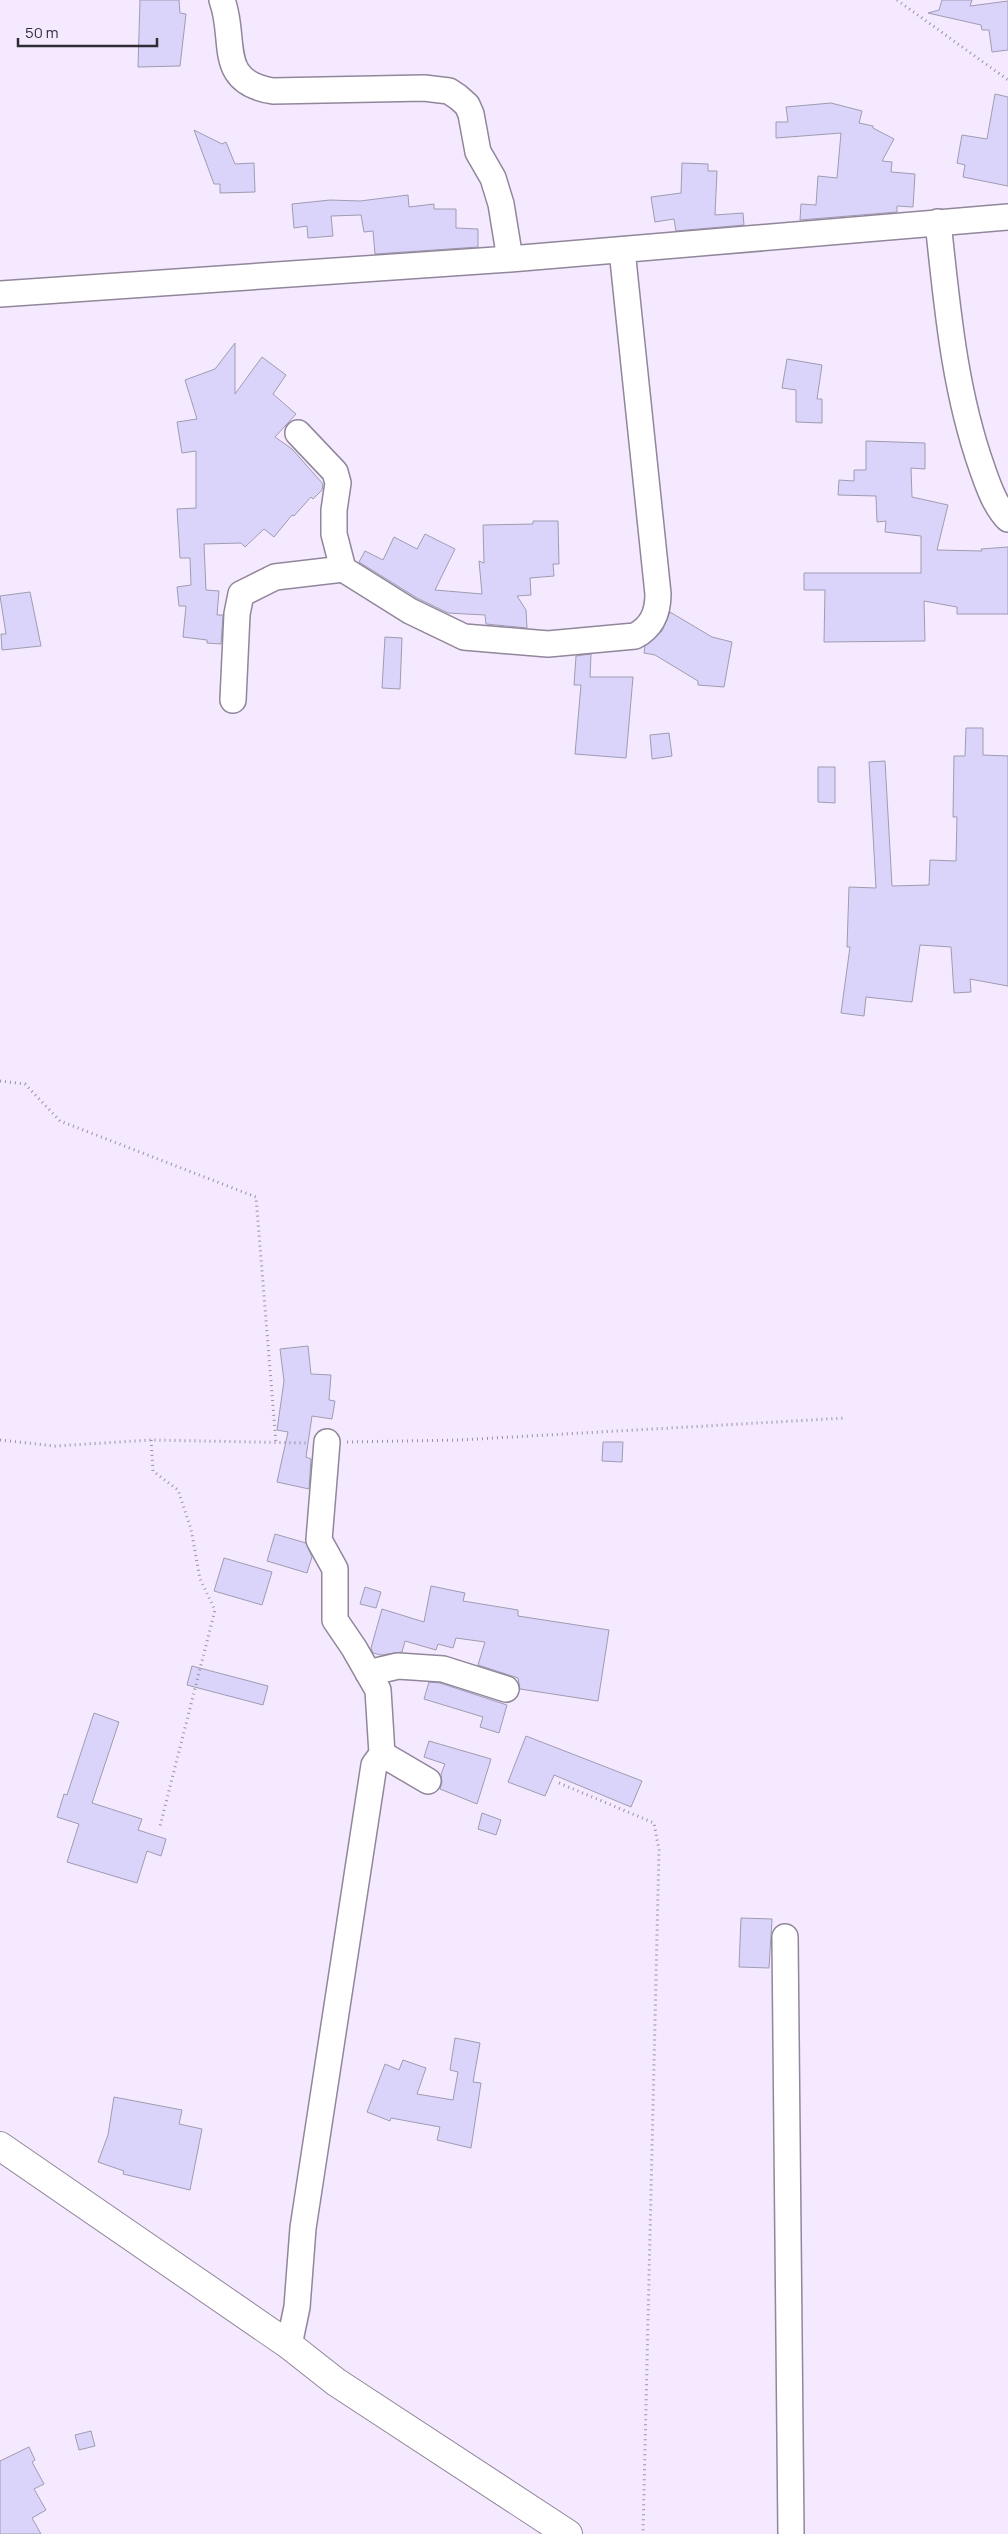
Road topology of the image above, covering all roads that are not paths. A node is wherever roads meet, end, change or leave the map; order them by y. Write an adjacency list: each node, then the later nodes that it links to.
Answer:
1 (222, 0): 5 (street)
2 (1008, 217): 3 (street)
3 (938, 222): 4 (street); 8 (street)
4 (622, 250): 5 (street); 9 (street)
5 (510, 259): 6 (street)
6 (0, 294)
7 (298, 433): 9 (street)
8 (1008, 519)
9 (343, 569): 10 (street)
10 (233, 700)
11 (327, 1442): 12 (street)
12 (368, 1673): 13 (street); 14 (street)
13 (506, 1689)
14 (382, 1754): 15 (street); 18 (street)
15 (428, 1781)
16 (785, 1937): 20 (street)
17 (0, 2146): 18 (main road)
18 (290, 2345): 19 (main road)
19 (568, 2534)
20 (792, 2534)

